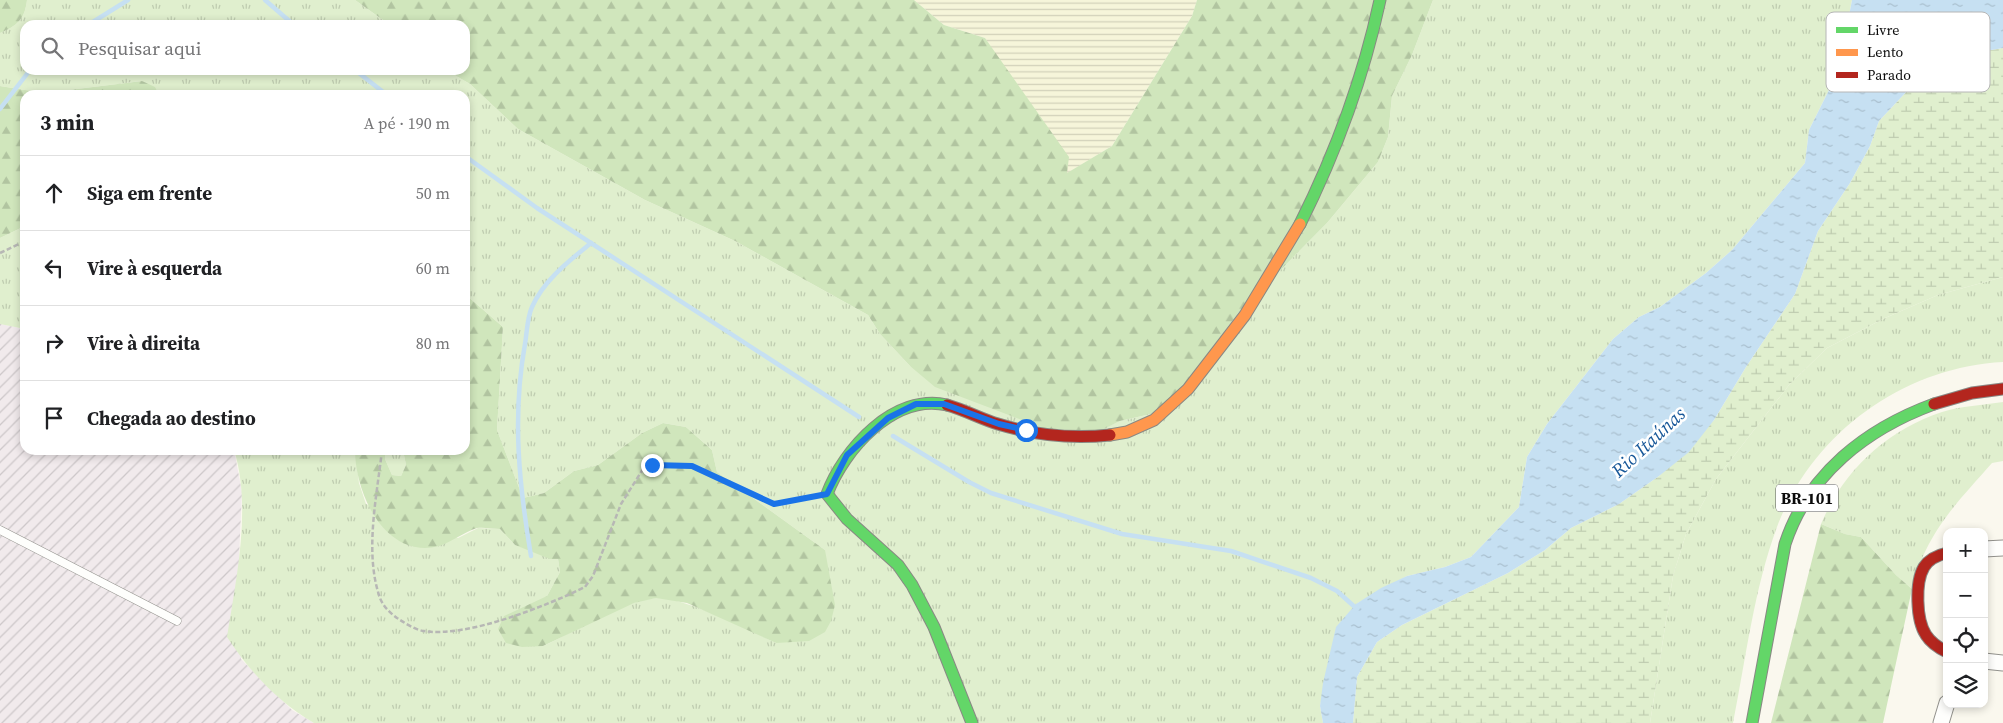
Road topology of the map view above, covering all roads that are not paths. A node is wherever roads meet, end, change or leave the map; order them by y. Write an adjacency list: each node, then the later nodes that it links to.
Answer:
1 (1380, 0): 12 (main road)
2 (2003, 389): 13 (main road, BR-101)
3 (0, 530): 7 (lane)
4 (2003, 548): 5 (street)
5 (1988, 549)
6 (1943, 555): 8 (main road)
7 (177, 621)
8 (1943, 650)
9 (1988, 661): 10 (street)
10 (2003, 663)
11 (1946, 708): 14 (street)
12 (972, 723)
13 (1752, 723)
14 (1941, 723)

